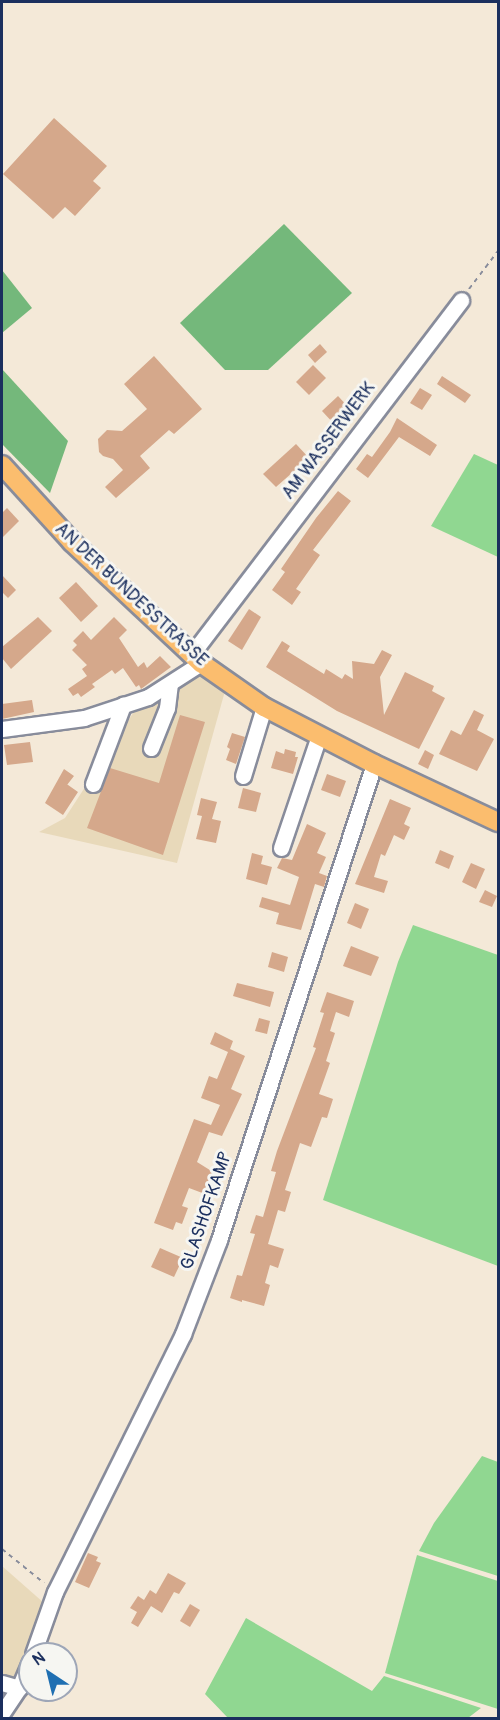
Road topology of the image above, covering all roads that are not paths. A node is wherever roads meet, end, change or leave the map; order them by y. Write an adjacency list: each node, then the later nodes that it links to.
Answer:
1 (461, 300): 3 (street, AM WASSERWERK)
2 (2, 465): 3 (main road, AN DER BUNDESSTRASSE)
3 (196, 659): 4 (street, AM WASSERWERK); 6 (main road, AN DER BUNDESSTRASSE)
4 (170, 685): 5 (street, AM WASSERWERK); 9 (street)
5 (123, 705): 7 (street, AM WASSERWERK); 12 (street)
6 (264, 707): 8 (main road, AN DER BUNDESSTRASSE); 11 (street)
7 (2, 729)
8 (320, 735): 10 (main road, AN DER BUNDESSTRASSE); 14 (street)
9 (151, 748)
10 (374, 764): 13 (main road, AN DER BUNDESSTRASSE); 15 (street, GLASHOFKAMP)
11 (243, 776)
12 (93, 784)
13 (498, 822)
14 (281, 848)
15 (37, 1642)
16 (2, 1683): 17 (street)
17 (18, 1687)
18 (18, 1691): 19 (street)
19 (2, 1713)

